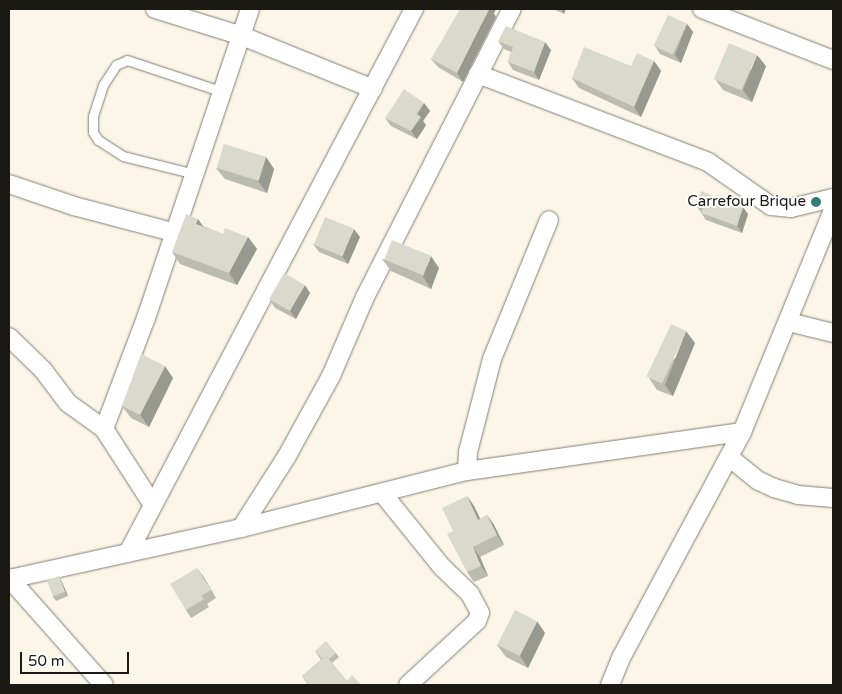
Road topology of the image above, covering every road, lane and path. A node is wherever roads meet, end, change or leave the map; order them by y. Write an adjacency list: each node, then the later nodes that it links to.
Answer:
1 (156, 9): 6 (street)
2 (250, 9): 6 (street)
3 (414, 9): 9 (street)
4 (512, 9): 8 (street)
5 (702, 9): 7 (street)
6 (242, 36): 9 (street); 10 (street)
7 (833, 60)
8 (478, 74): 13 (street); 27 (street)
9 (373, 89): 26 (street)
10 (223, 92): 11 (street); 11 (lane)
11 (195, 174): 16 (street)
12 (9, 184): 16 (street)
13 (833, 198)
14 (833, 210): 17 (street)
15 (548, 220): 23 (street)
16 (176, 233): 20 (street)
17 (788, 322): 18 (street); 21 (street)
18 (833, 333)
19 (9, 337): 20 (street)
20 (104, 429): 26 (street)
21 (742, 432): 22 (street); 23 (street)
22 (729, 457): 25 (street); 32 (street)
23 (467, 471): 24 (street)
24 (383, 494): 27 (street); 31 (street)
25 (833, 498)
26 (153, 504): 28 (street)
27 (241, 528): 28 (street)
28 (128, 553): 29 (street)
29 (9, 578): 30 (street)
30 (104, 685)
31 (408, 685)
32 (610, 685)

